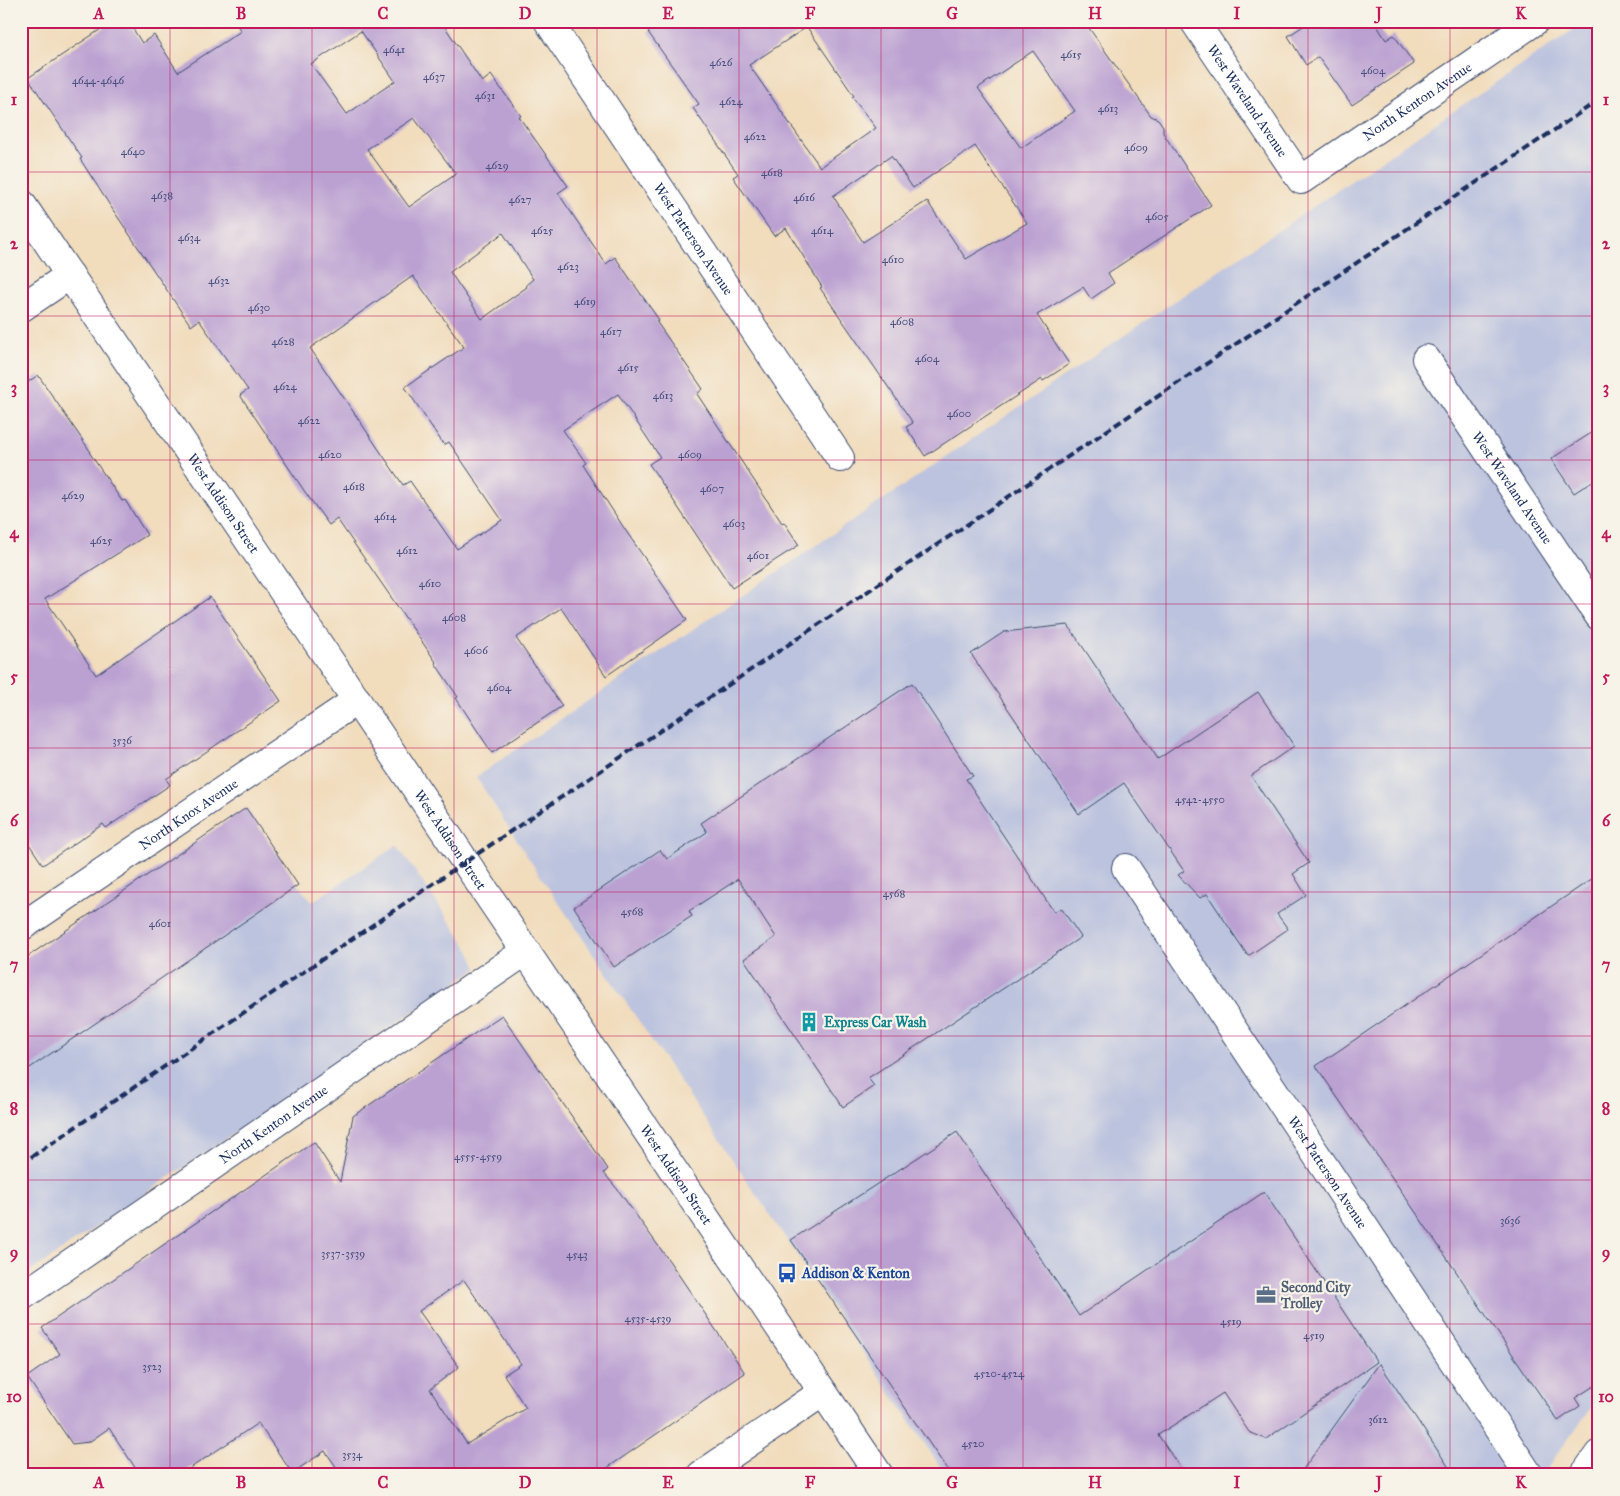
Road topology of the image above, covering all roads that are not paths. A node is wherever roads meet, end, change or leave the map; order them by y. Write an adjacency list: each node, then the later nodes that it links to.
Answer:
1 (548, 21): 9 (street, West Patterson Avenue)
2 (1194, 21): 4 (street, West Waveland Avenue)
3 (1535, 21): 4 (street, North Kenton Avenue)
4 (1301, 180)
5 (21, 203): 6 (street, West Addison Street)
6 (70, 275): 7 (street); 11 (street, West Addison Street)
7 (21, 308)
8 (1426, 360): 10 (street, West Waveland Avenue)
9 (840, 458)
10 (1599, 616)
11 (357, 700): 13 (street, North Knox Avenue); 14 (street, West Addison Street)
12 (1126, 868): 20 (street, West Patterson Avenue)
13 (21, 927)
14 (526, 952): 15 (street, North Kenton Avenue); 16 (street, West Addison Street)
15 (21, 1297)
16 (823, 1392): 18 (street); 19 (street, West Addison Street)
17 (1599, 1454): 21 (street)
18 (701, 1475)
19 (879, 1475)
20 (1529, 1475)
21 (1584, 1475)

